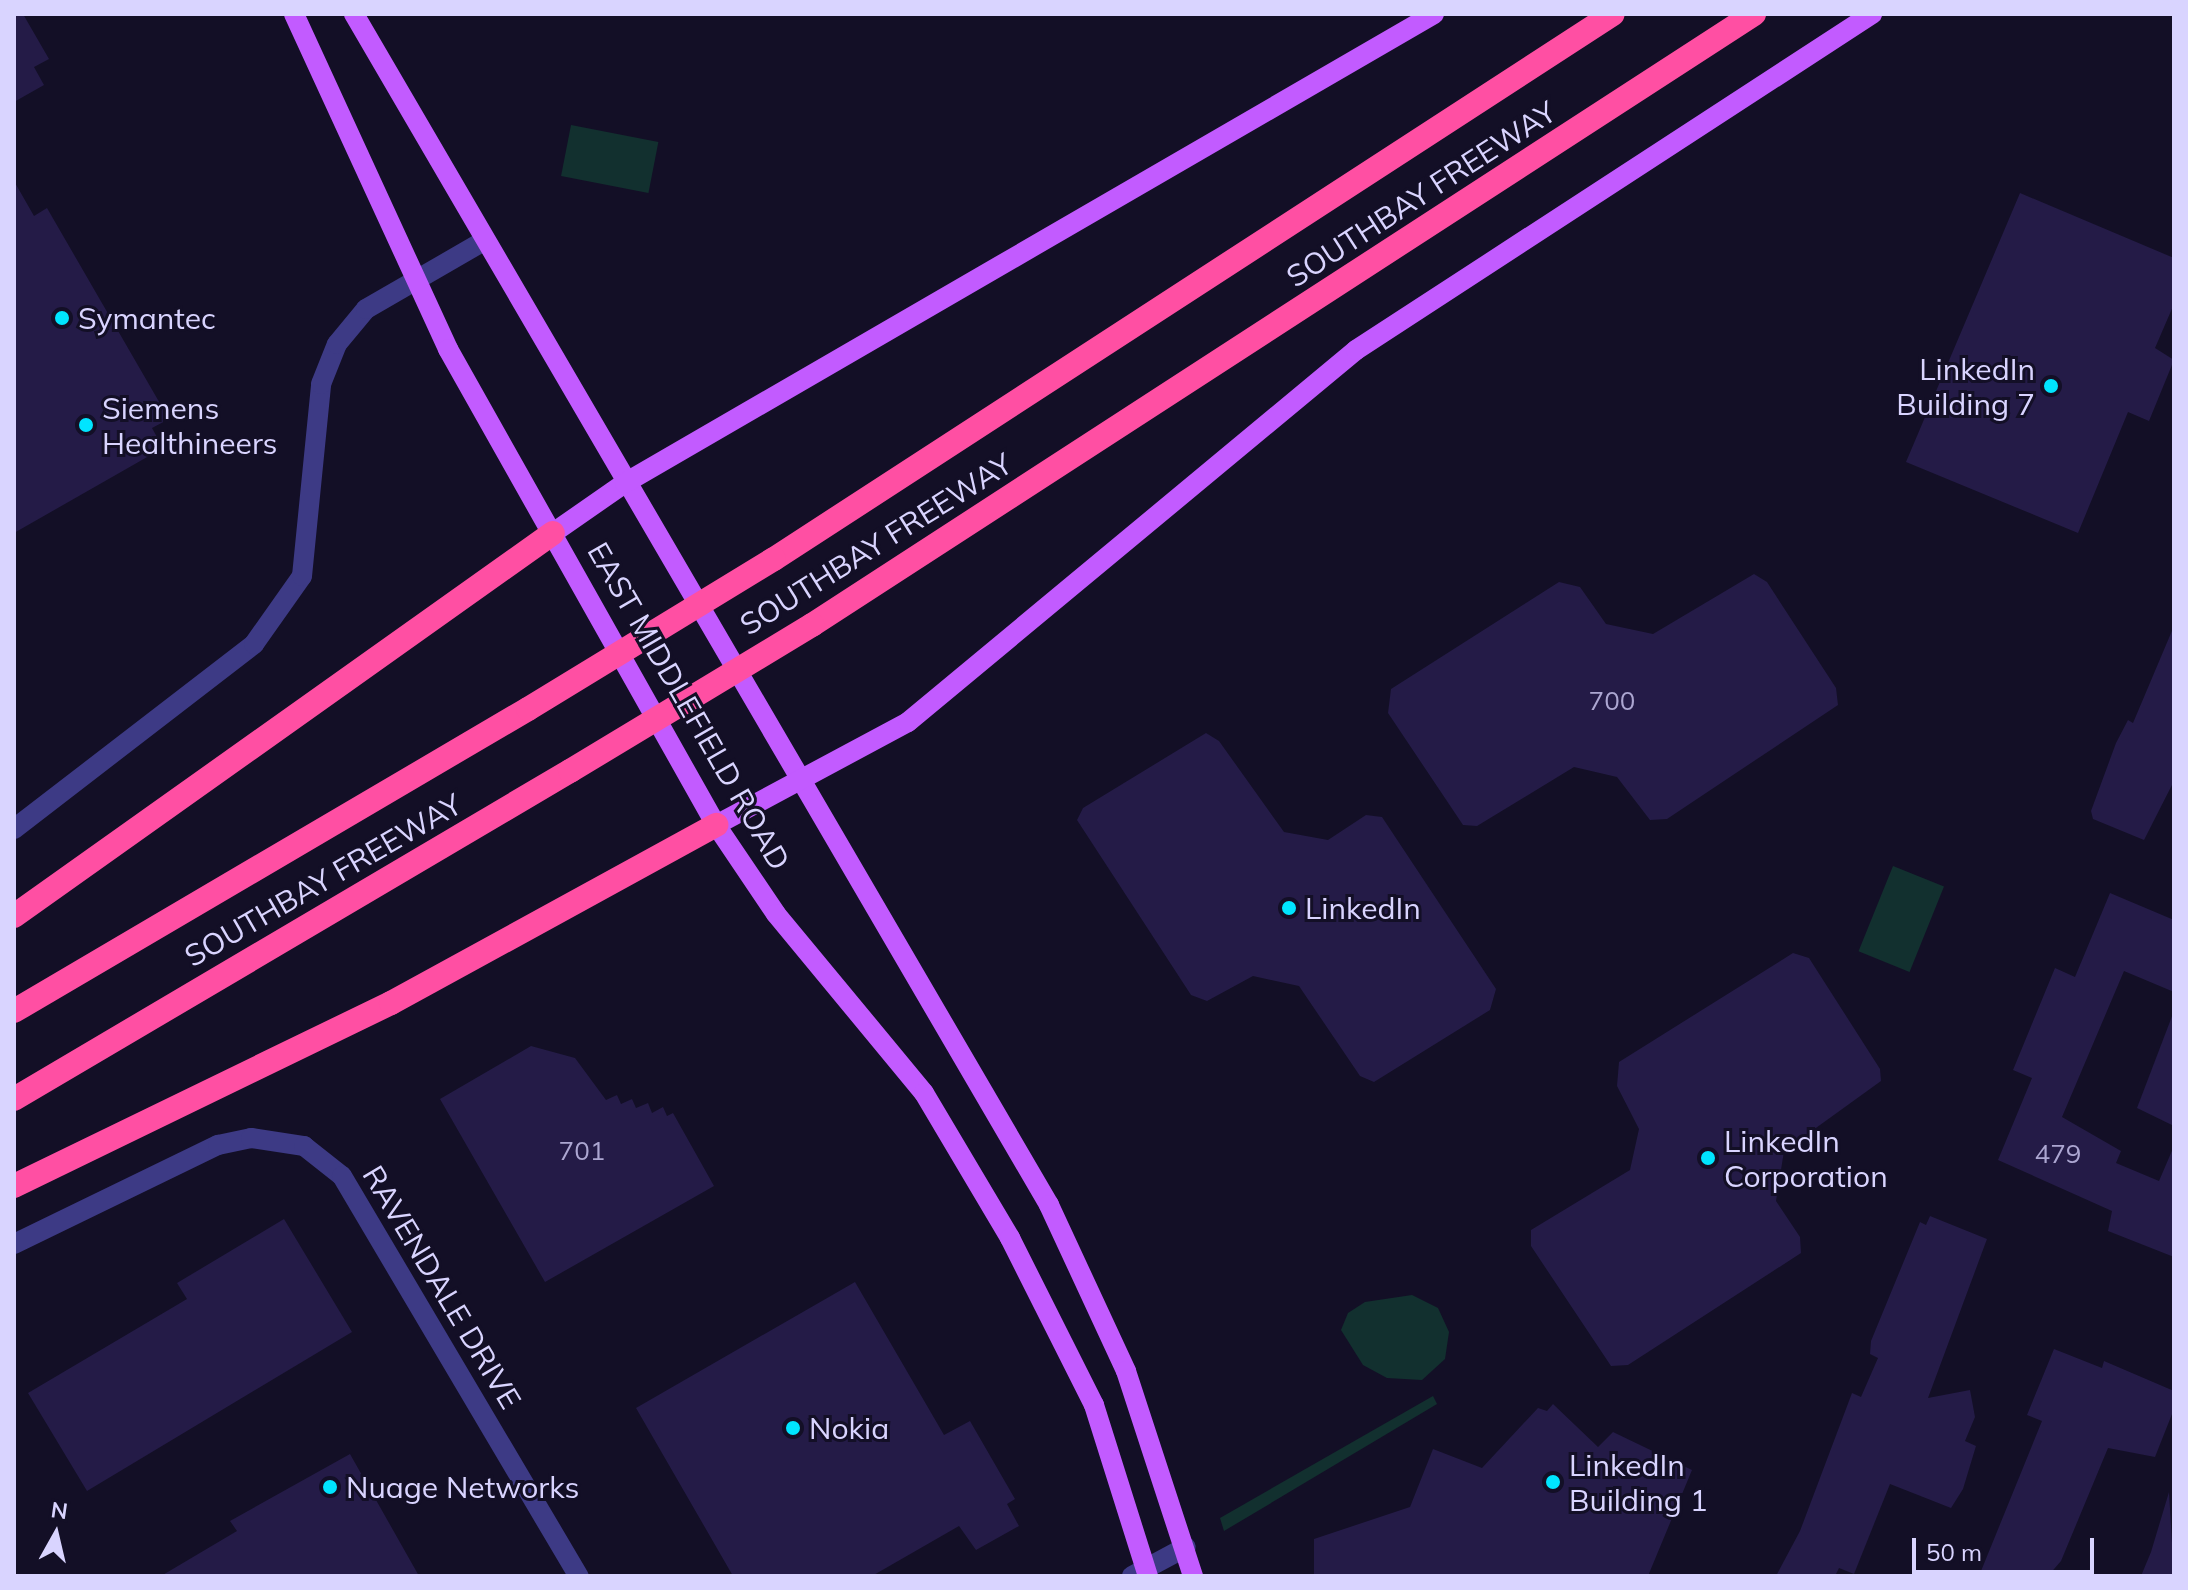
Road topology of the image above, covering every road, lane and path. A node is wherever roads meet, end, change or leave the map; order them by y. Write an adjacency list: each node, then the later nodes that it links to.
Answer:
1 (294, 14): 8 (main road, EAST MIDDLEFIELD ROAD)
2 (354, 14): 7 (main road, EAST MIDDLEFIELD ROAD)
3 (1434, 14): 9 (main road)
4 (1613, 14): 15 (highway, SOUTHBAY FREEWAY, bridge)
5 (1754, 14): 16 (highway, SOUTHBAY FREEWAY, bridge)
6 (1872, 14): 11 (main road)
7 (484, 241): 8 (street); 9 (main road, EAST MIDDLEFIELD ROAD)
8 (416, 280): 10 (main road, EAST MIDDLEFIELD ROAD); 13 (street)
9 (625, 483): 10 (main road); 11 (main road, EAST MIDDLEFIELD ROAD)
10 (553, 533): 12 (main road, EAST MIDDLEFIELD ROAD); 14 (highway)
11 (799, 782): 12 (main road); 19 (main road, EAST MIDDLEFIELD ROAD)
12 (716, 825): 17 (highway); 20 (main road, EAST MIDDLEFIELD ROAD)
13 (14, 829)
14 (14, 916)
15 (14, 1011)
16 (14, 1099)
17 (14, 1186)
18 (14, 1244): 21 (street, RAVENDALE DRIVE)
19 (1186, 1547): 20 (street); 22 (main road, EAST MIDDLEFIELD ROAD)
20 (1142, 1573)
21 (579, 1576)
22 (1193, 1576)

